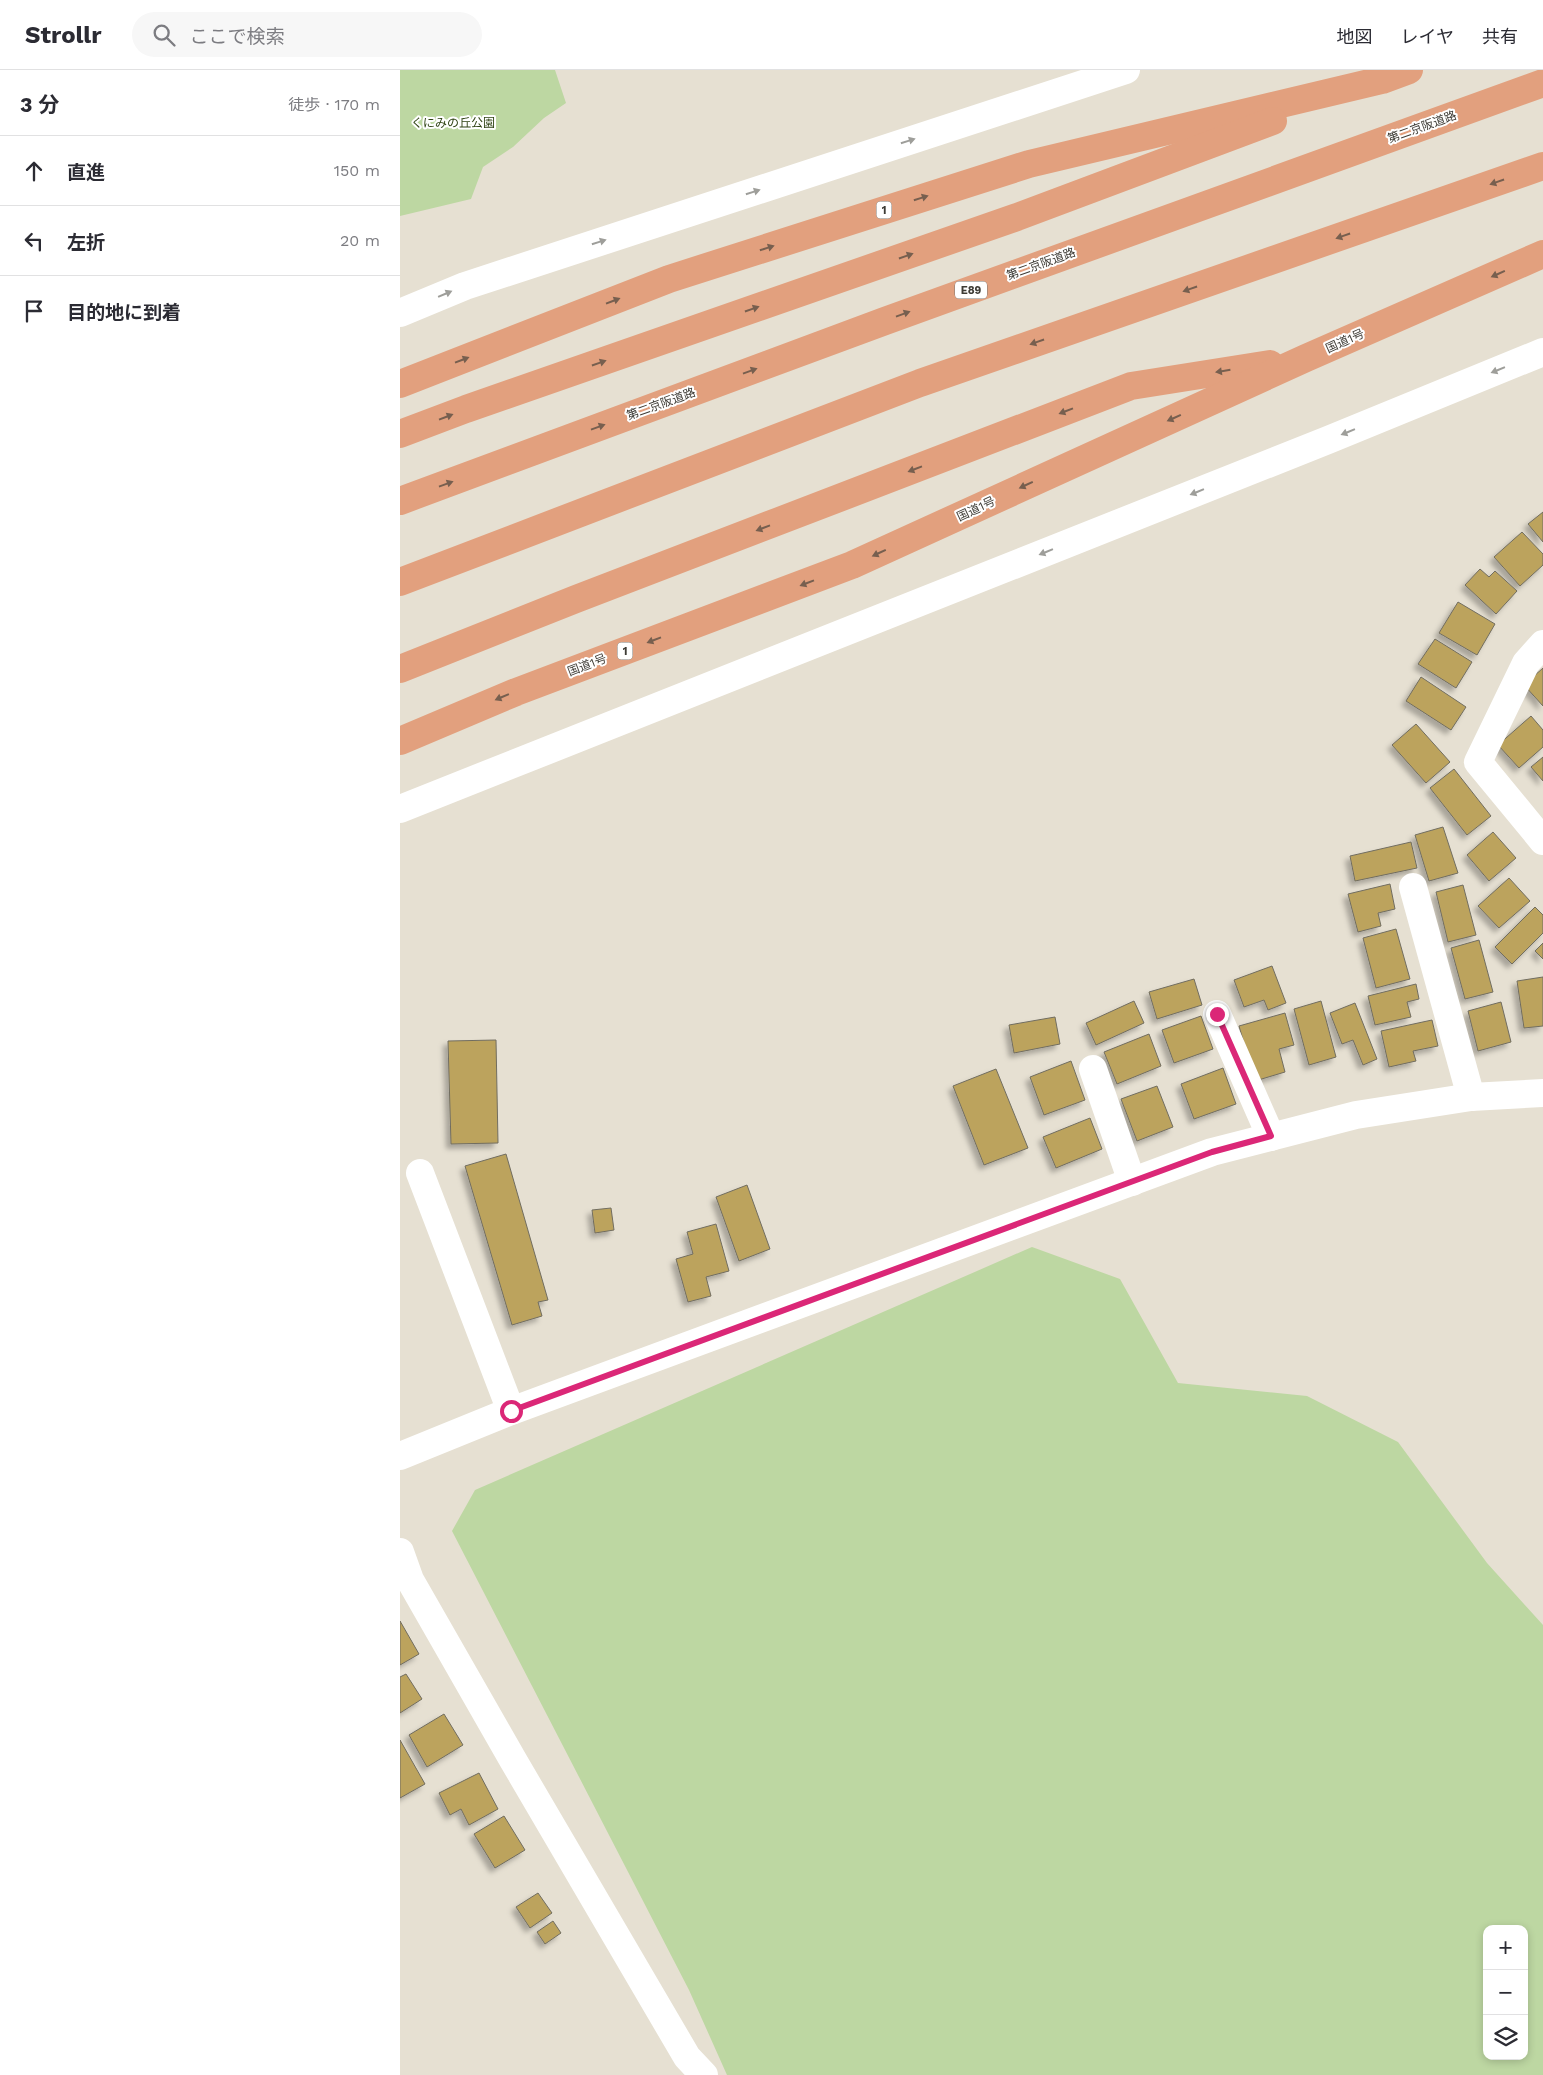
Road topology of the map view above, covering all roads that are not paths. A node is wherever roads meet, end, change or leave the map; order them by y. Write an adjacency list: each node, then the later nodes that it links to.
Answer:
1 (1126, 70): 7 (street, one-way to 1)
2 (1409, 70): 3 (highway, 1)
3 (1382, 80): 10 (highway, 1, one-way to 3); 11 (highway, one-way to 3)
4 (1543, 84): 12 (highway, 第二京阪道路 / E89, one-way to 4)
5 (1543, 166): 13 (highway, one-way to 13)
6 (1543, 254): 9 (highway, 国道1号 / 1, one-way to 9)
7 (400, 313)
8 (1543, 352): 17 (street, one-way to 17)
9 (1306, 358): 15 (highway, one-way to 15); 16 (highway, 国道1号 / 1, one-way to 16)
10 (400, 384)
11 (400, 434)
12 (400, 501)
13 (400, 582)
14 (1543, 644): 18 (street)
15 (400, 669)
16 (400, 741)
17 (400, 809)
18 (1543, 840)
19 (1413, 887): 23 (street)
20 (1217, 1014): 24 (street)
21 (1093, 1069): 26 (street)
22 (1543, 1093): 23 (street)
23 (1471, 1097): 24 (street)
24 (1271, 1136): 26 (street)
25 (420, 1173): 27 (street)
26 (1132, 1182): 27 (street)
27 (511, 1411): 28 (street)
28 (400, 1456)
29 (400, 1552): 30 (street)
30 (405, 1583): 31 (street)
31 (704, 2075)

